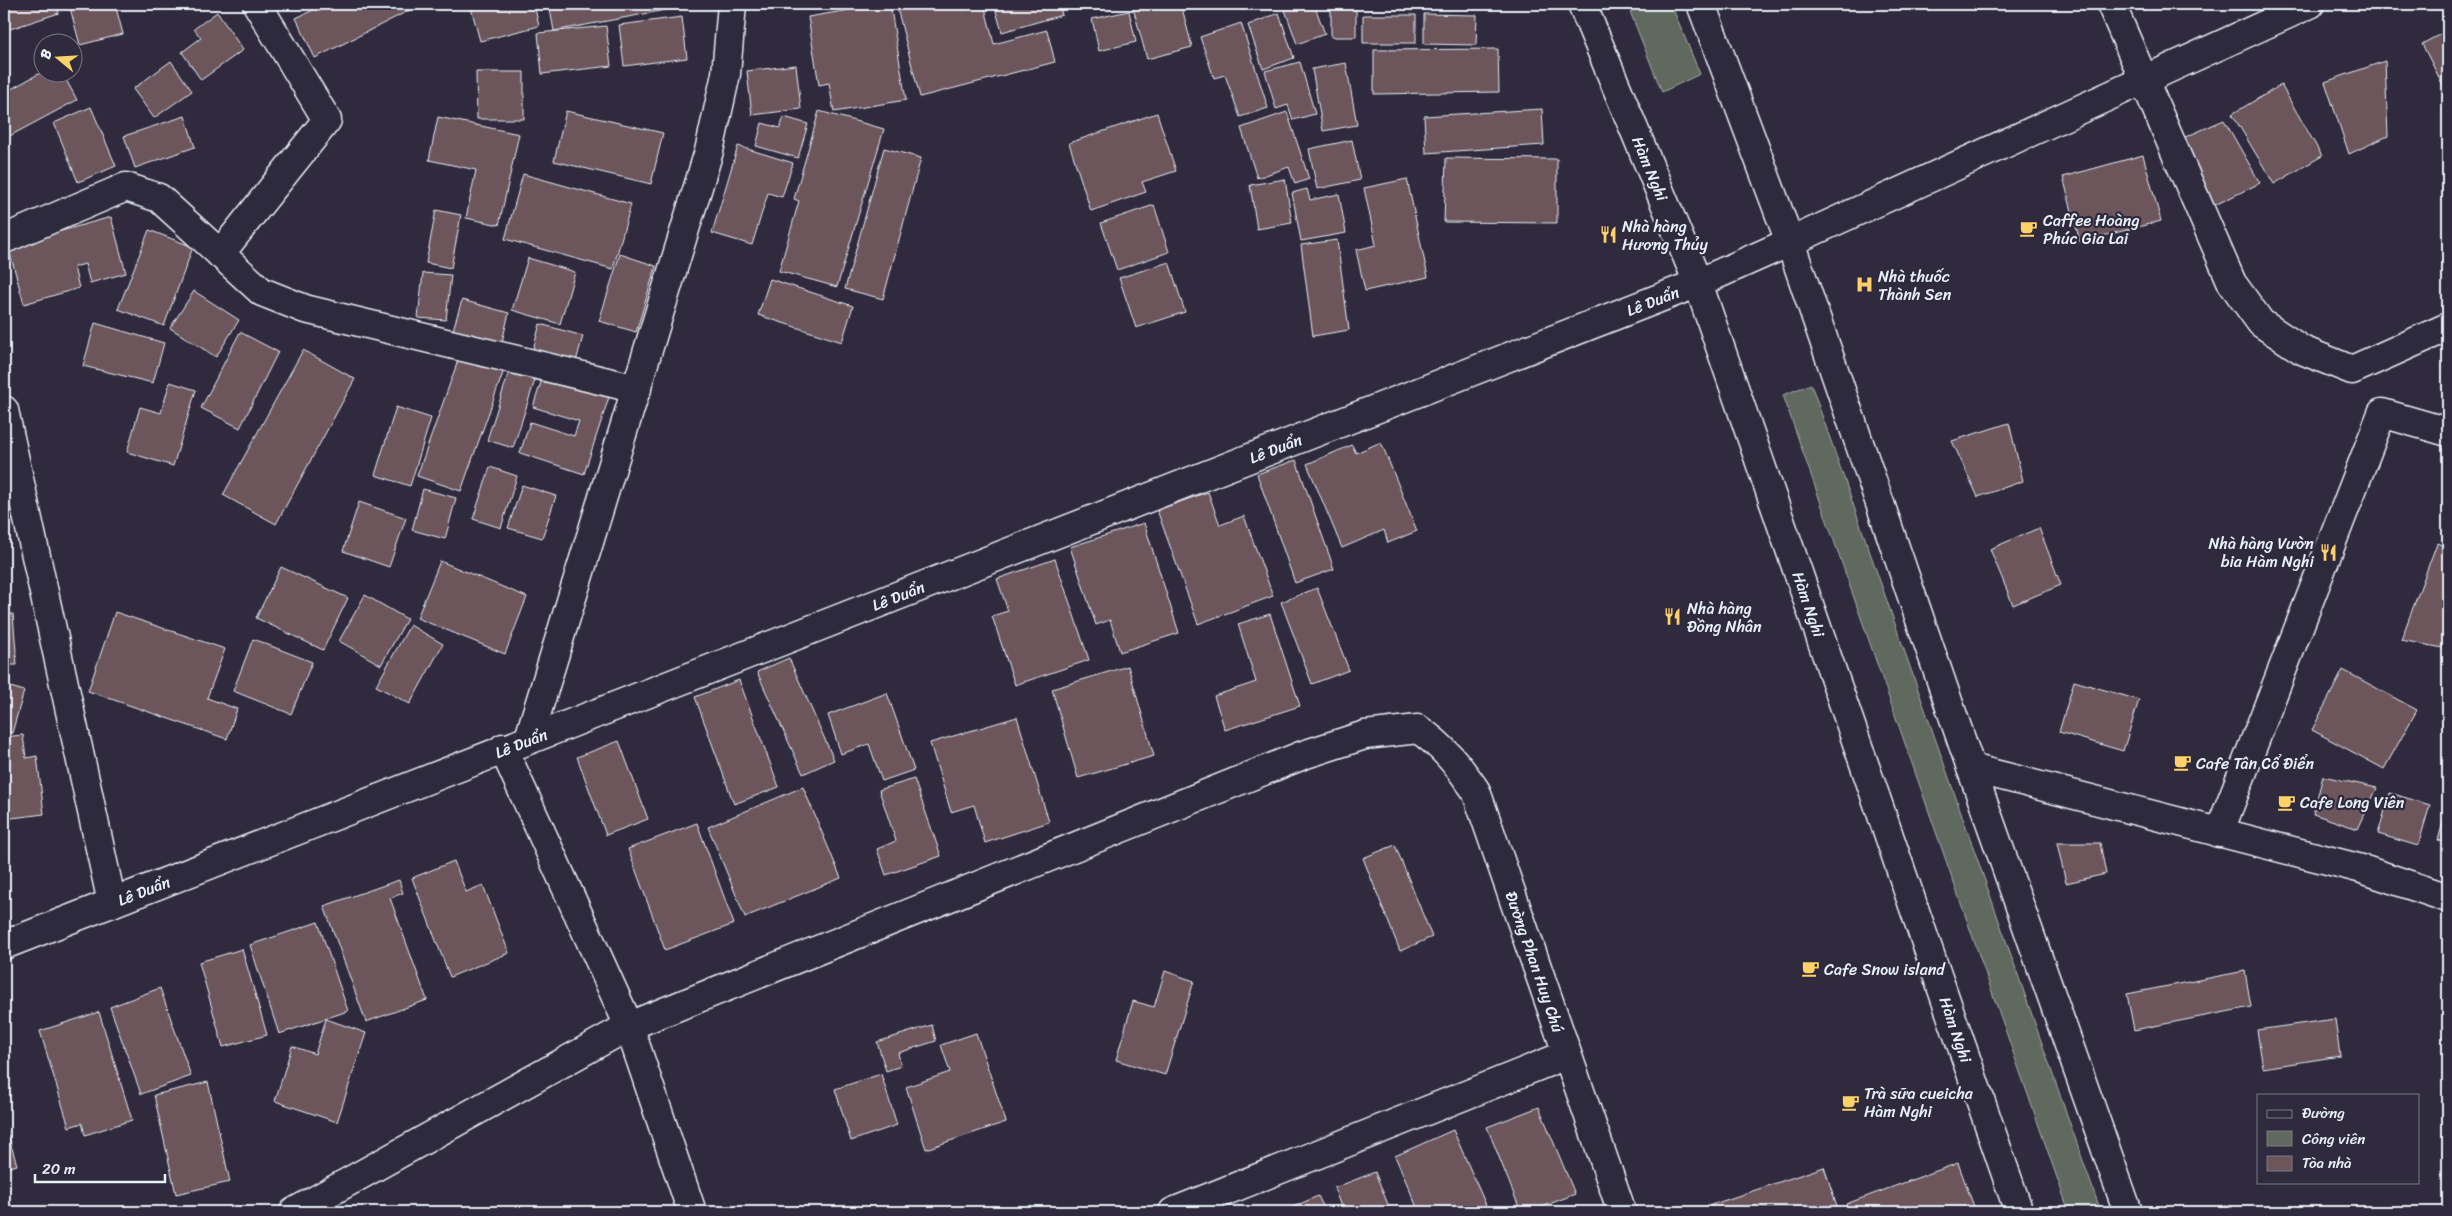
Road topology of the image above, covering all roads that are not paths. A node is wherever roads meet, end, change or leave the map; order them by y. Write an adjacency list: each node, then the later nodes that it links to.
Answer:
1 (257, 4): 10 (street)
2 (732, 4): 13 (street)
3 (1582, 4): 11 (street, Hàm Nghi)
4 (1701, 4): 9 (street)
5 (2111, 4): 7 (street)
6 (2310, 4): 7 (street, Lê Duẩn)
7 (2142, 81): 9 (street, Lê Duẩn); 12 (street)
8 (4, 239): 10 (street)
9 (1790, 242): 11 (street, Lê Duẩn); 18 (street)
10 (220, 254): 13 (street)
11 (1698, 283): 16 (street, Lê Duẩn); 29 (street, Hàm Nghi)
12 (2448, 327)
13 (637, 389): 16 (street)
14 (4, 410): 21 (street)
15 (2448, 432): 19 (street)
16 (529, 738): 17 (street, Lê Duẩn)
17 (503, 748): 21 (street, Lê Duẩn); 23 (street)
18 (1971, 768): 19 (street); 30 (street)
19 (2219, 833): 20 (street)
20 (2448, 898)
21 (112, 903): 22 (street, Lê Duẩn)
22 (4, 945)
23 (628, 1026): 24 (street, Đường Phan Huy Chú); 25 (street); 26 (street)
24 (1566, 1055): 27 (street); 28 (street, Đường Phan Huy Chú)
25 (294, 1212)
26 (692, 1212)
27 (1173, 1212)
28 (1622, 1212)
29 (2019, 1212)
30 (2128, 1212)

